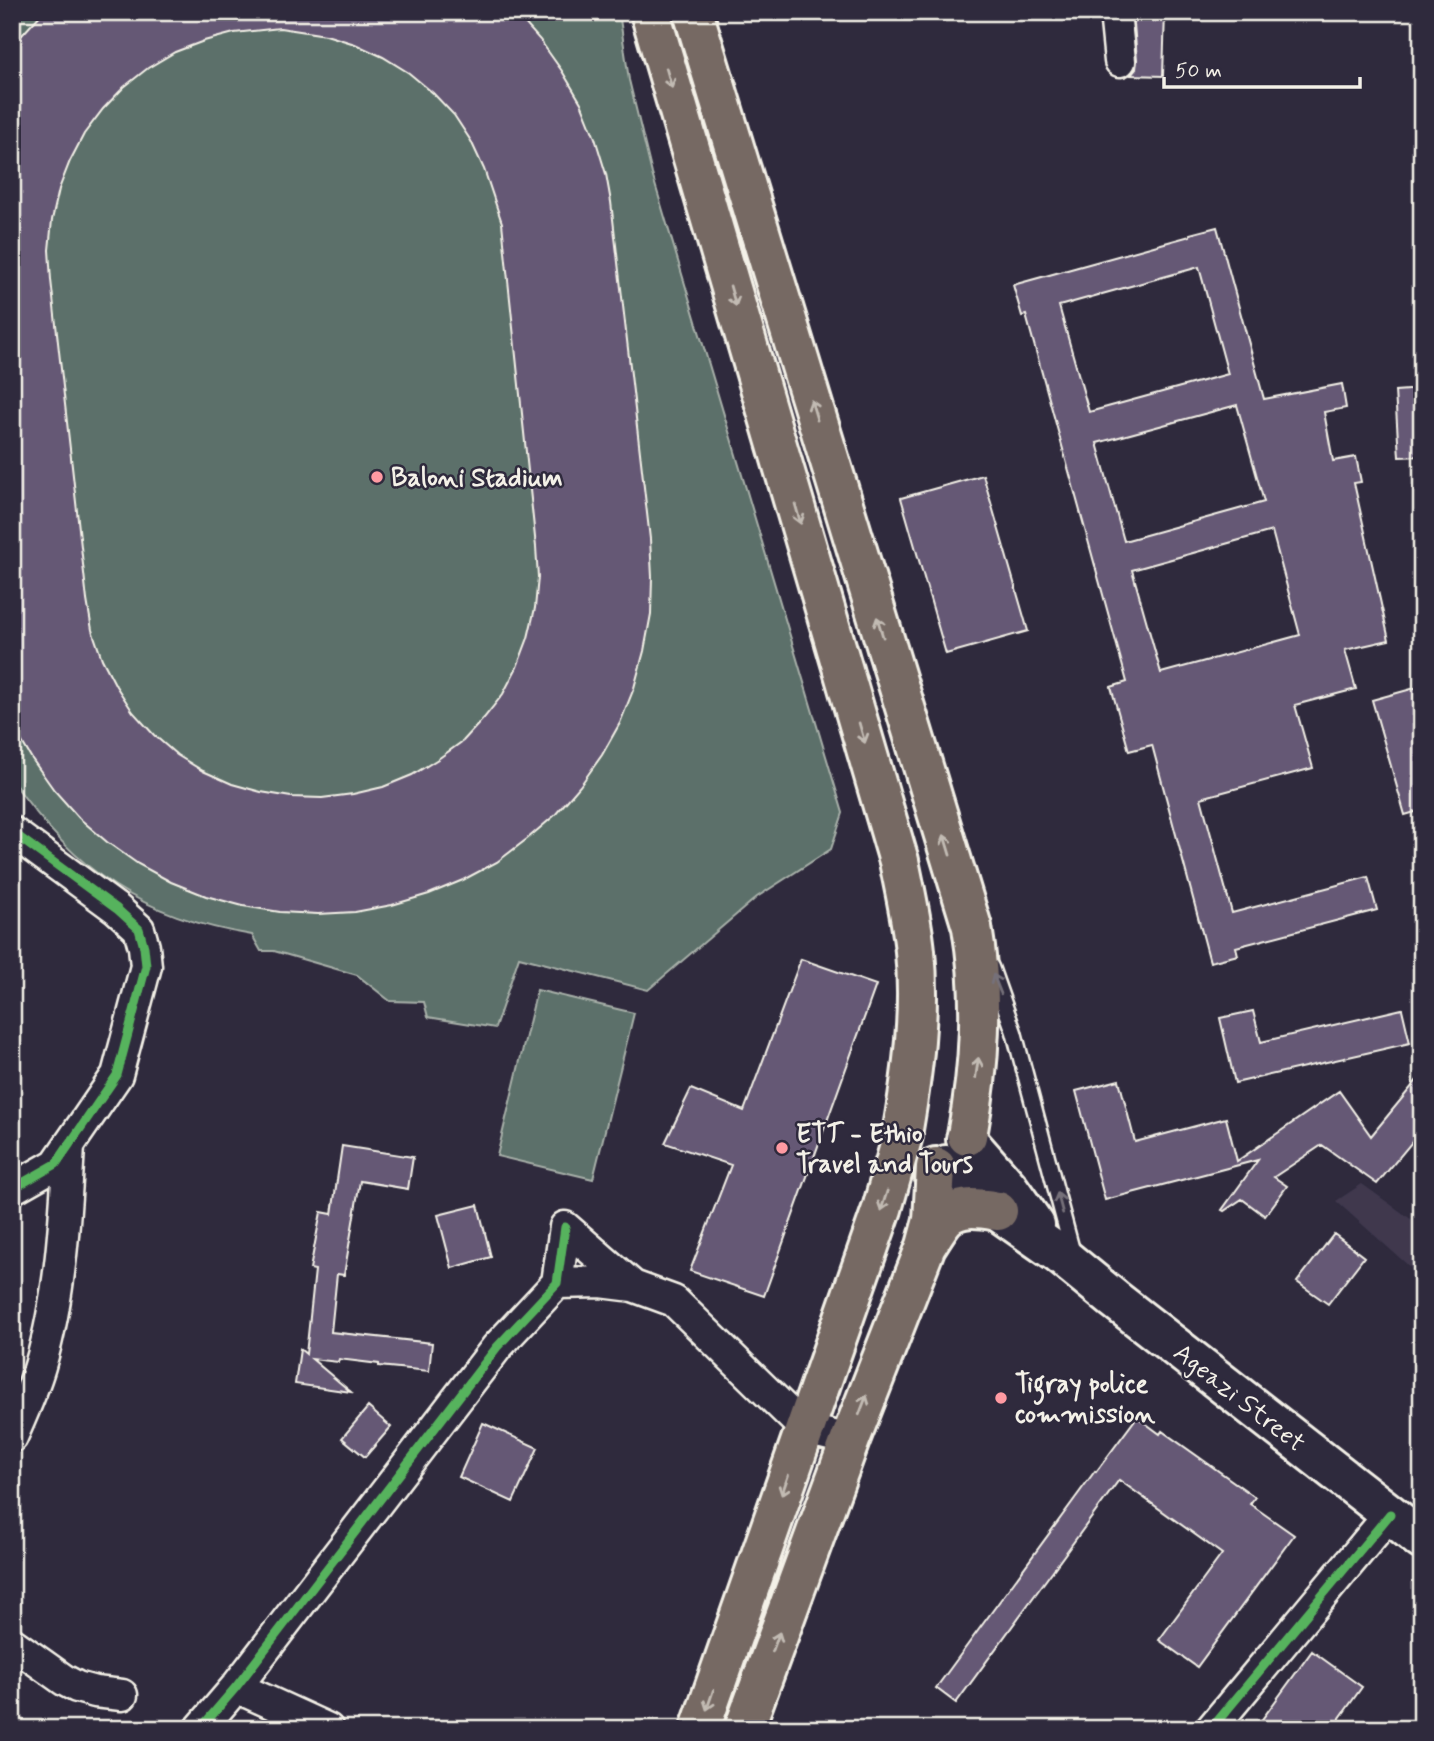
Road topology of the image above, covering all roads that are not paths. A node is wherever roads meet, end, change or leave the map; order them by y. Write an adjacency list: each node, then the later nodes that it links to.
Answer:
1 (650, 12): 7 (main road, one-way to 7)
2 (693, 12): 6 (main road, one-way to 2)
3 (1115, 12): 4 (street)
4 (1120, 61)
5 (12, 831): 8 (street)
6 (972, 927): 9 (main road, one-way to 6); 13 (lane, one-way to 6)
7 (903, 1132): 9 (main road); 9 (main road); 16 (main road, one-way to 16)
8 (69, 1146): 10 (street); 17 (street)
9 (954, 1152): 11 (main road); 12 (main road); 13 (main road)
10 (12, 1189)
11 (998, 1211): 12 (main road); 13 (main road)
12 (926, 1246): 18 (main road, one-way to 12)
13 (1068, 1261): 19 (main road, Ageazi Street)
14 (557, 1283): 15 (street); 15 (street); 22 (street)
15 (633, 1286): 16 (street)
16 (804, 1429): 18 (street); 26 (main road, one-way to 26)
17 (12, 1437)
18 (850, 1440): 27 (main road, one-way to 18)
19 (1391, 1514): 20 (main road, Ageazi Street); 28 (street)
20 (1422, 1540)
21 (12, 1643): 23 (street)
22 (236, 1687): 24 (street); 25 (street)
23 (122, 1695)
24 (200, 1729)
25 (328, 1729)
26 (700, 1729)
27 (744, 1729)
28 (1211, 1729)

